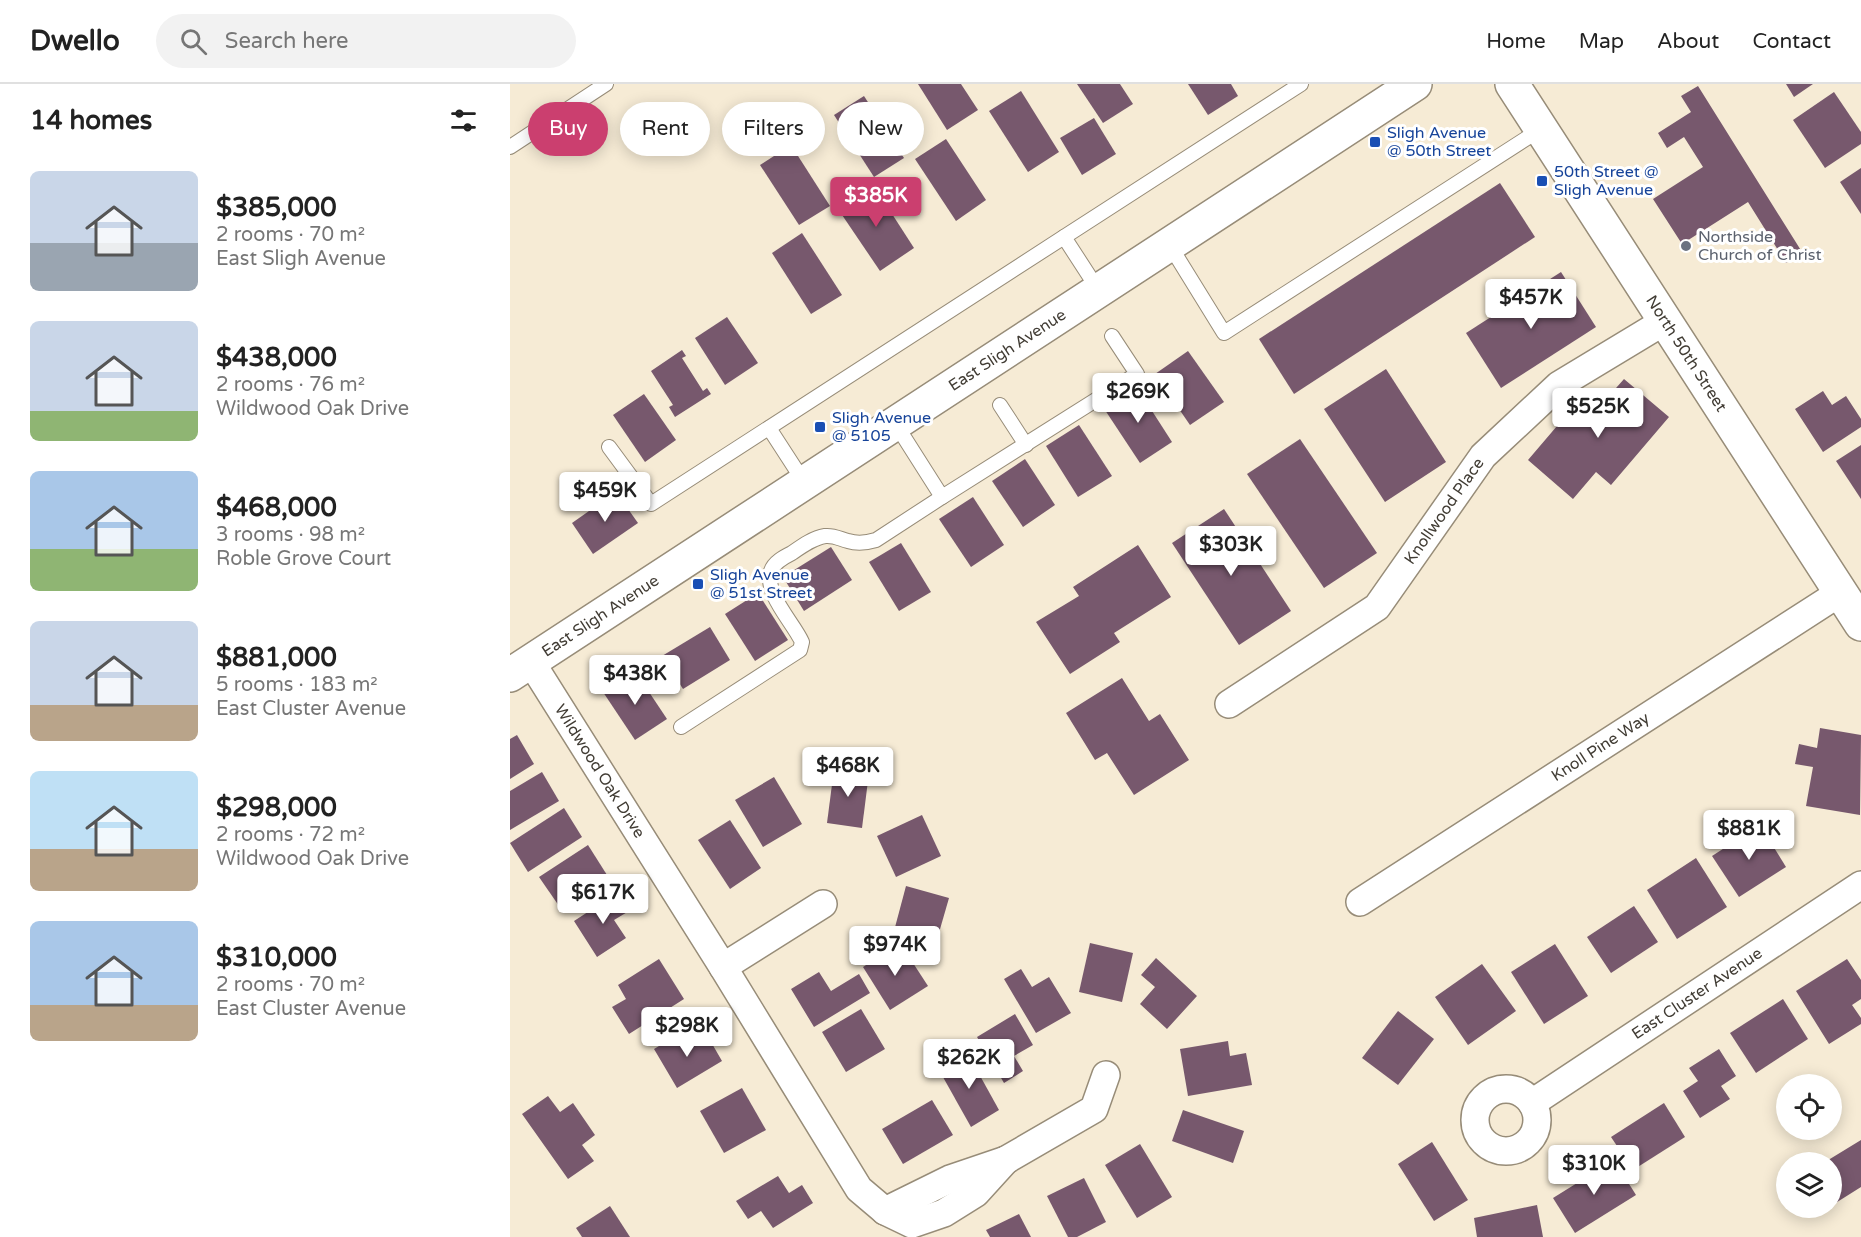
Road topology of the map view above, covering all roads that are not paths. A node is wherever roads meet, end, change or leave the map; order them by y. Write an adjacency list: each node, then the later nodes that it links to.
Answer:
1 (606, 84): 6 (lane)
2 (1301, 84): 7 (lane)
3 (1415, 84): 8 (street, East Sligh Avenue)
4 (1512, 84): 5 (street, North 50th Street)
5 (1541, 129): 8 (lane); 10 (street, North 50th Street)
6 (510, 147)
7 (1064, 237): 9 (lane); 14 (lane)
8 (1169, 244): 9 (street, East Sligh Avenue)
9 (1099, 291): 13 (street, East Sligh Avenue)
10 (1665, 321): 19 (street, North 50th Street); 22 (street, Knollwood Place)
11 (1112, 336): 15 (lane)
12 (1000, 405): 15 (lane)
13 (895, 423): 17 (street, East Sligh Avenue); 18 (lane)
14 (769, 428): 16 (lane); 17 (lane)
15 (1026, 445): 18 (lane)
16 (609, 447)
17 (804, 482): 21 (street, East Sligh Avenue)
18 (942, 497): 23 (lane)
19 (1840, 592): 20 (street, North 50th Street); 25 (street, Knoll Pine Way)
20 (1861, 624)
21 (520, 668): 27 (street, Wildwood Oak Drive)
22 (1229, 704)
23 (681, 727)
24 (1861, 885): 29 (street, East Cluster Avenue)
25 (1360, 902)
26 (823, 904): 27 (street)
27 (723, 967): 28 (street, Wildwood Oak Drive)
28 (1106, 1075)
29 (1532, 1103)

